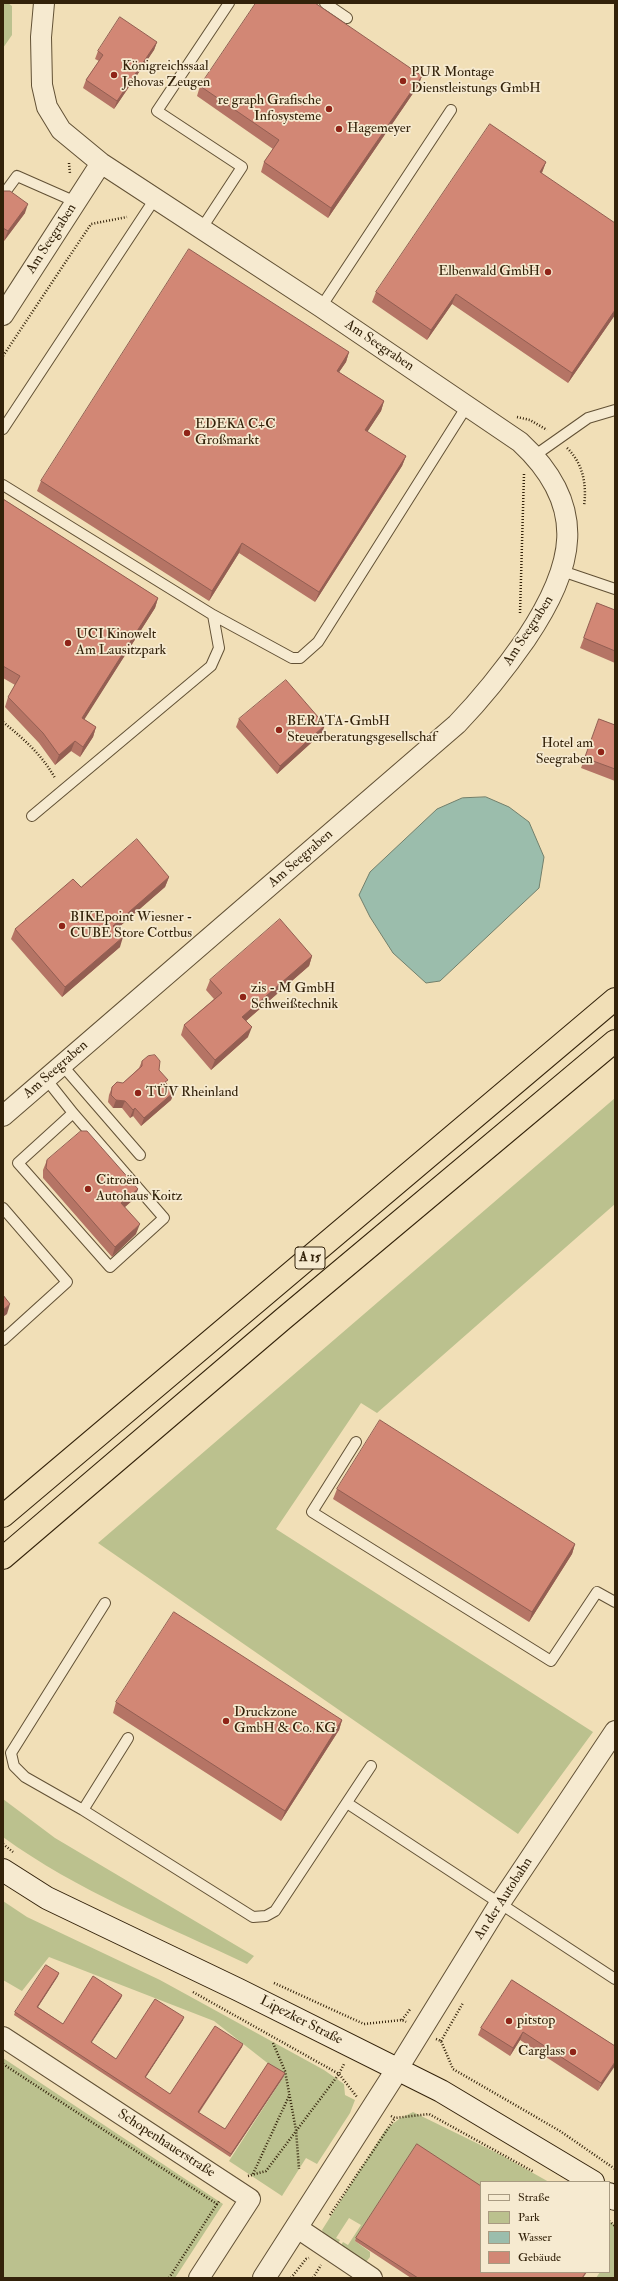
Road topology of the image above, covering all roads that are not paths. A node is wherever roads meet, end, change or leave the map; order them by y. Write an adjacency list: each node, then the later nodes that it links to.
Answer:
1 (44, 3): 6 (street, Am Seegraben)
2 (229, 3): 10 (lane)
3 (325, 3): 4 (lane)
4 (347, 18)
5 (451, 110): 11 (lane)
6 (101, 163): 8 (street, Am Seegraben); 9 (street, Am Seegraben)
7 (3, 196): 8 (lane)
8 (70, 199): 12 (street, Am Seegraben)
9 (151, 205): 10 (street, Am Seegraben); 15 (lane)
10 (202, 228): 11 (street, Am Seegraben)
11 (321, 307): 13 (street, Am Seegraben)
12 (3, 315)
13 (468, 406): 16 (street, Am Seegraben); 20 (lane)
14 (615, 410): 16 (lane)
15 (3, 429)
16 (528, 462): 18 (street, Am Seegraben)
17 (3, 485): 20 (lane)
18 (562, 571): 19 (lane); 24 (street, Am Seegraben)
19 (615, 589)
20 (213, 615): 21 (lane)
21 (32, 816)
22 (615, 999): 32 (highway, A 15)
23 (615, 1042): 33 (highway, A 15)
24 (62, 1065): 25 (street, Am Seegraben); 28 (lane)
25 (46, 1079): 26 (lane); 27 (street, Am Seegraben)
26 (73, 1113): 26 (lane)
27 (3, 1116)
28 (140, 1156)
29 (3, 1208): 30 (lane)
30 (3, 1340)
31 (356, 1442): 35 (lane)
32 (3, 1516)
33 (3, 1558)
34 (105, 1602): 40 (lane)
35 (615, 1602)
36 (614, 1734): 42 (street, An der Autobahn)
37 (128, 1738): 40 (lane)
38 (371, 1766): 39 (lane)
39 (347, 1803): 40 (lane); 42 (lane)
40 (83, 1810)
41 (3, 1870): 45 (main road, Lipezker Straße)
42 (500, 1903): 43 (lane); 45 (street, An der Autobahn)
43 (615, 1979)
44 (3, 2037): 48 (street, Schopenhauerstraße)
45 (397, 2070): 46 (main road, Lipezker Straße); 47 (main road)
46 (591, 2181)
47 (296, 2227): 49 (main road); 50 (street)
48 (199, 2278)
49 (264, 2278)
50 (372, 2278)

